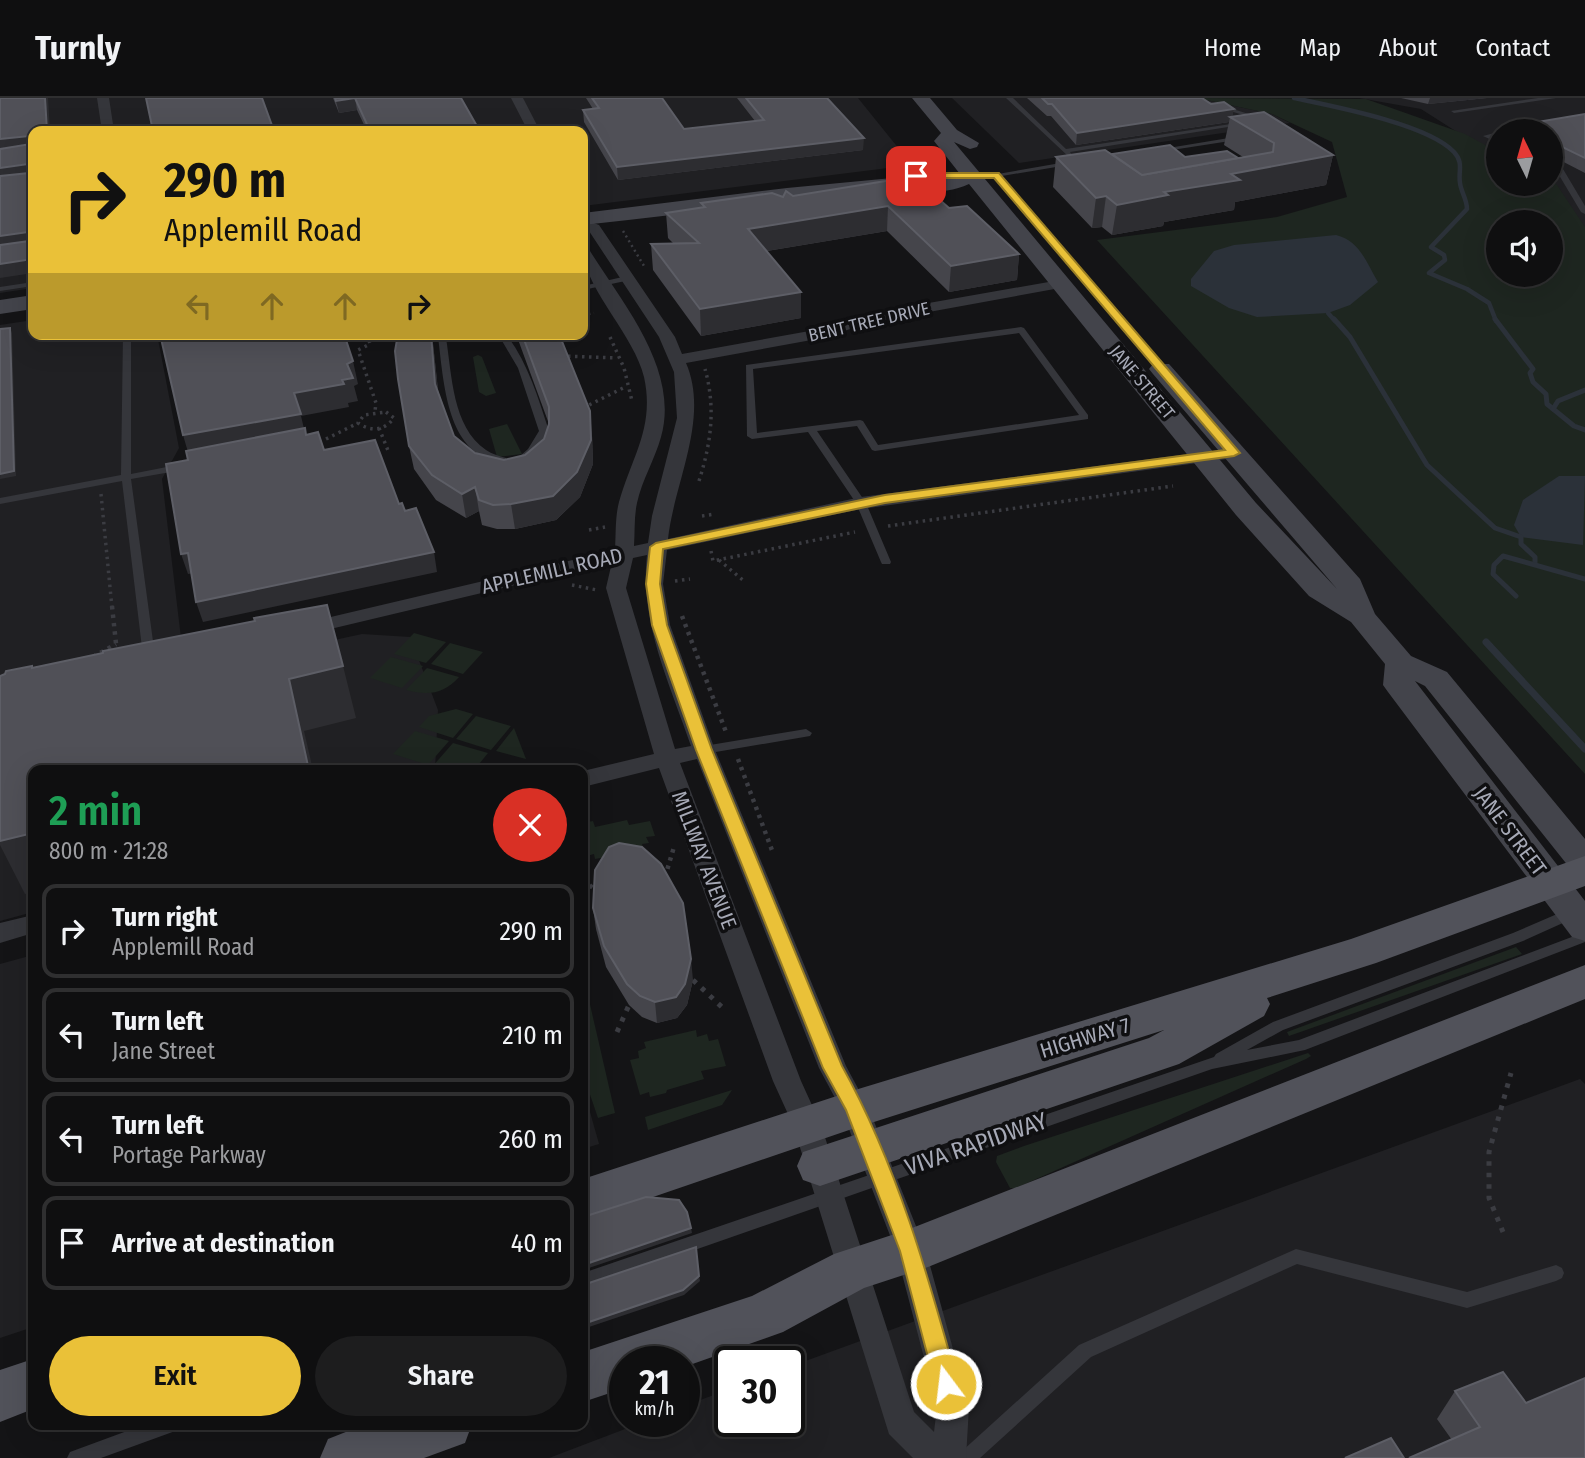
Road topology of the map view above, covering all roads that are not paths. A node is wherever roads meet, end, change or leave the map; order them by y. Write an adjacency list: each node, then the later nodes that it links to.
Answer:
1 (103, 98): 8 (street)
2 (517, 98): 9 (street)
3 (921, 98): 10 (main road, JANE STREET)
4 (1009, 98): 15 (lane)
5 (1190, 98): 15 (lane)
6 (1553, 98): 7 (lane)
7 (1454, 111)
8 (107, 126)
9 (531, 126)
10 (951, 134): 16 (main road, JANE STREET); 17 (main road, JANE STREET)
11 (1245, 138): 12 (lane)
12 (1208, 143): 13 (lane); 14 (lane)
13 (1219, 150)
14 (1154, 151)
15 (1065, 152): 16 (lane)
16 (996, 175): 17 (main road); 36 (main road, JANE STREET)
17 (971, 176): 20 (main road); 25 (main road, JANE STREET)
18 (1563, 176): 19 (lane)
19 (1585, 212)
20 (588, 220)
21 (588, 224): 23 (street, MILLWAY AVENUE)
22 (588, 260): 24 (street, MILLWAY AVENUE)
23 (627, 278): 24 (lane); 34 (street, MILLWAY AVENUE)
24 (601, 284): 27 (lane); 43 (street, MILLWAY AVENUE)
25 (1060, 284): 34 (street, BENT TREE DRIVE); 37 (main road, JANE STREET)
26 (28, 285): 28 (lane)
27 (588, 287)
28 (0, 289)
29 (28, 303): 30 (main road)
30 (0, 307)
31 (127, 340): 39 (lane)
32 (443, 340): 33 (lane)
33 (506, 340)
34 (678, 360): 42 (street, MILLWAY AVENUE)
35 (812, 431): 35 (lane); 41 (lane)
36 (1234, 453): 37 (street, APPLEMILL ROAD); 45 (main road, JANE STREET)
37 (1204, 456): 41 (street, APPLEMILL ROAD); 45 (main road, JANE STREET)
38 (193, 465): 39 (lane)
39 (127, 478): 40 (lane); 48 (lane)
40 (0, 501)
41 (861, 503): 42 (street, APPLEMILL ROAD); 44 (lane)
42 (656, 547): 43 (street, APPLEMILL ROAD); 52 (street, MILLWAY AVENUE)
43 (624, 554): 46 (street, APPLEMILL ROAD); 53 (street, MILLWAY AVENUE)
44 (886, 562)
45 (1361, 616): 49 (main road, JANE STREET)
46 (279, 635)
47 (176, 657): 48 (street)
48 (150, 663): 50 (street)
49 (1400, 663): 55 (main road, JANE STREET); 56 (main road, JANE STREET)
50 (119, 670)
51 (806, 733): 52 (lane)
52 (704, 750): 53 (street); 61 (street, MILLWAY AVENUE)
53 (667, 760): 54 (street); 62 (street, MILLWAY AVENUE)
54 (588, 778)
55 (1585, 863)
56 (1577, 906): 60 (lane, VIVA RAPIDWAY); 60 (lane, VIVA RAPIDWAY); 61 (main road)
57 (28, 925): 58 (street)
58 (0, 933)
59 (1585, 981): 64 (main road)
60 (1212, 1063): 61 (lane, VIVA RAPIDWAY)
61 (869, 1145): 62 (main road); 64 (street, MILLWAY AVENUE)
62 (819, 1162): 63 (main road); 65 (street, MILLWAY AVENUE); 67 (lane)
63 (588, 1199)
64 (911, 1251): 65 (main road); 78 (street, MILLWAY AVENUE)
65 (851, 1270): 68 (main road); 77 (street, MILLWAY AVENUE)
66 (1556, 1273): 79 (lane)
67 (588, 1278)
68 (674, 1346)
69 (609, 1368): 70 (main road)
70 (588, 1375)
71 (28, 1386): 72 (main road)
72 (0, 1396)
73 (155, 1430): 75 (lane)
74 (429, 1430): 76 (main road)
75 (76, 1458)
76 (347, 1458)
77 (937, 1458)
78 (948, 1458)
79 (967, 1458)

